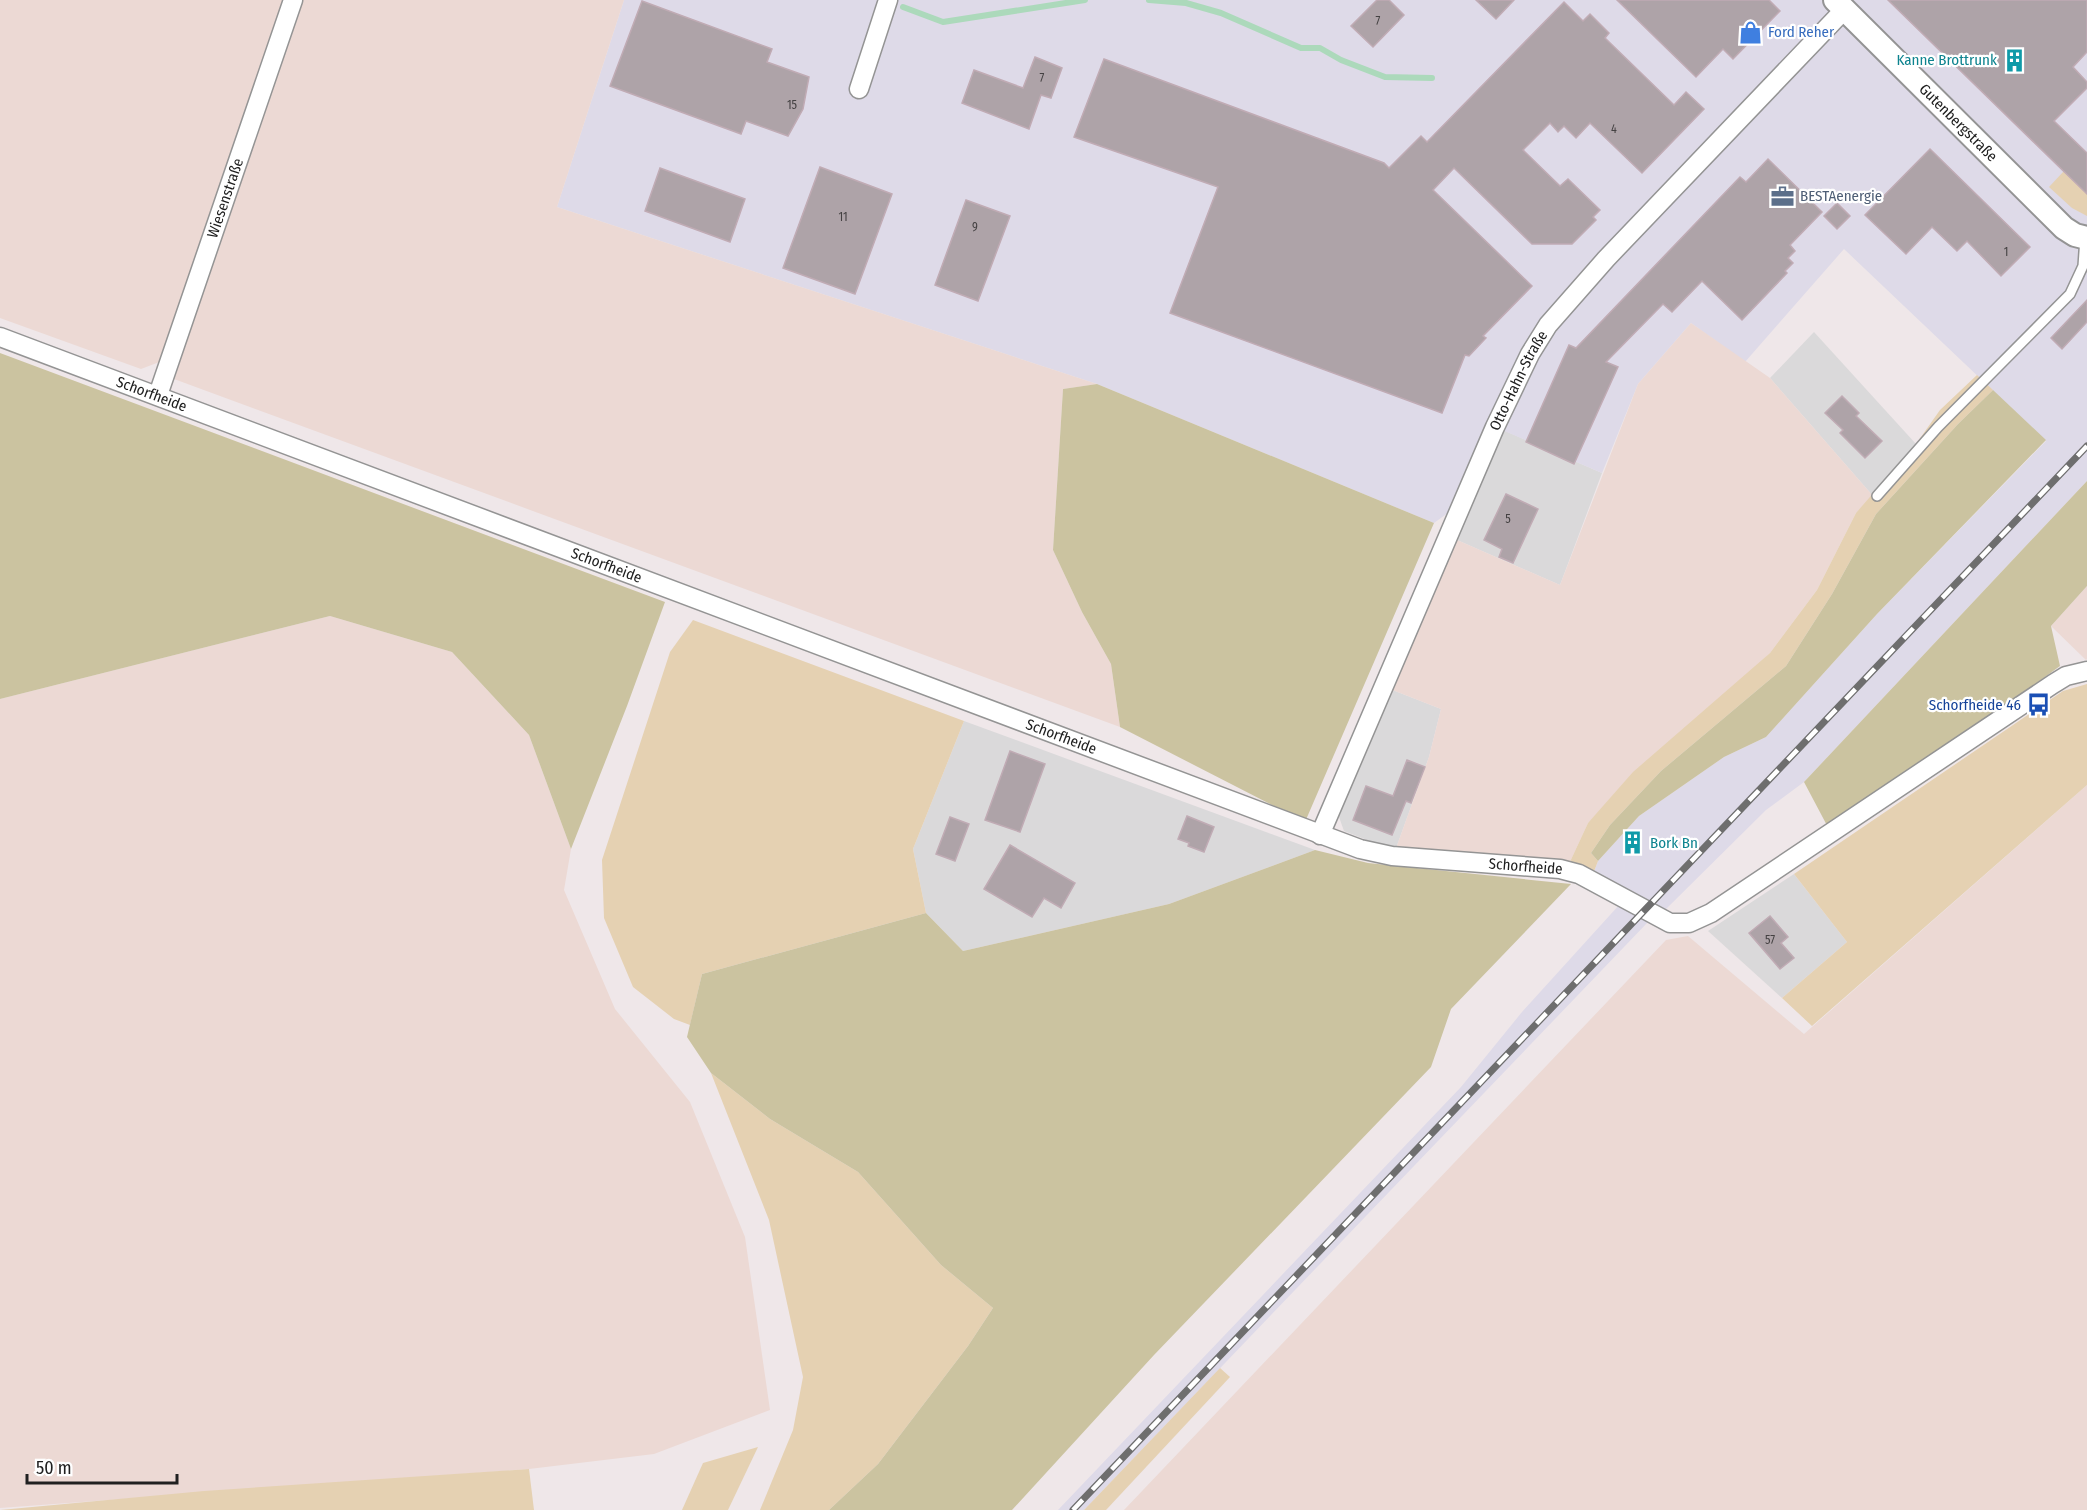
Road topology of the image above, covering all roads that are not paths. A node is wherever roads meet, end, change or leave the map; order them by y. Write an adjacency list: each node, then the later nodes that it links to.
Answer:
1 (293, 0): 7 (street, Wiesenstraße)
2 (887, 4): 4 (street)
3 (1840, 5): 5 (street, Gutenbergstraße); 10 (street, Otto-Hahn-Straße)
4 (859, 89)
5 (2086, 238): 8 (lane)
6 (0, 337): 7 (street, Schorfheide)
7 (158, 395): 10 (street, Schorfheide)
8 (1877, 496)
9 (2087, 671): 10 (street, Schorfheide)
10 (1320, 835)

